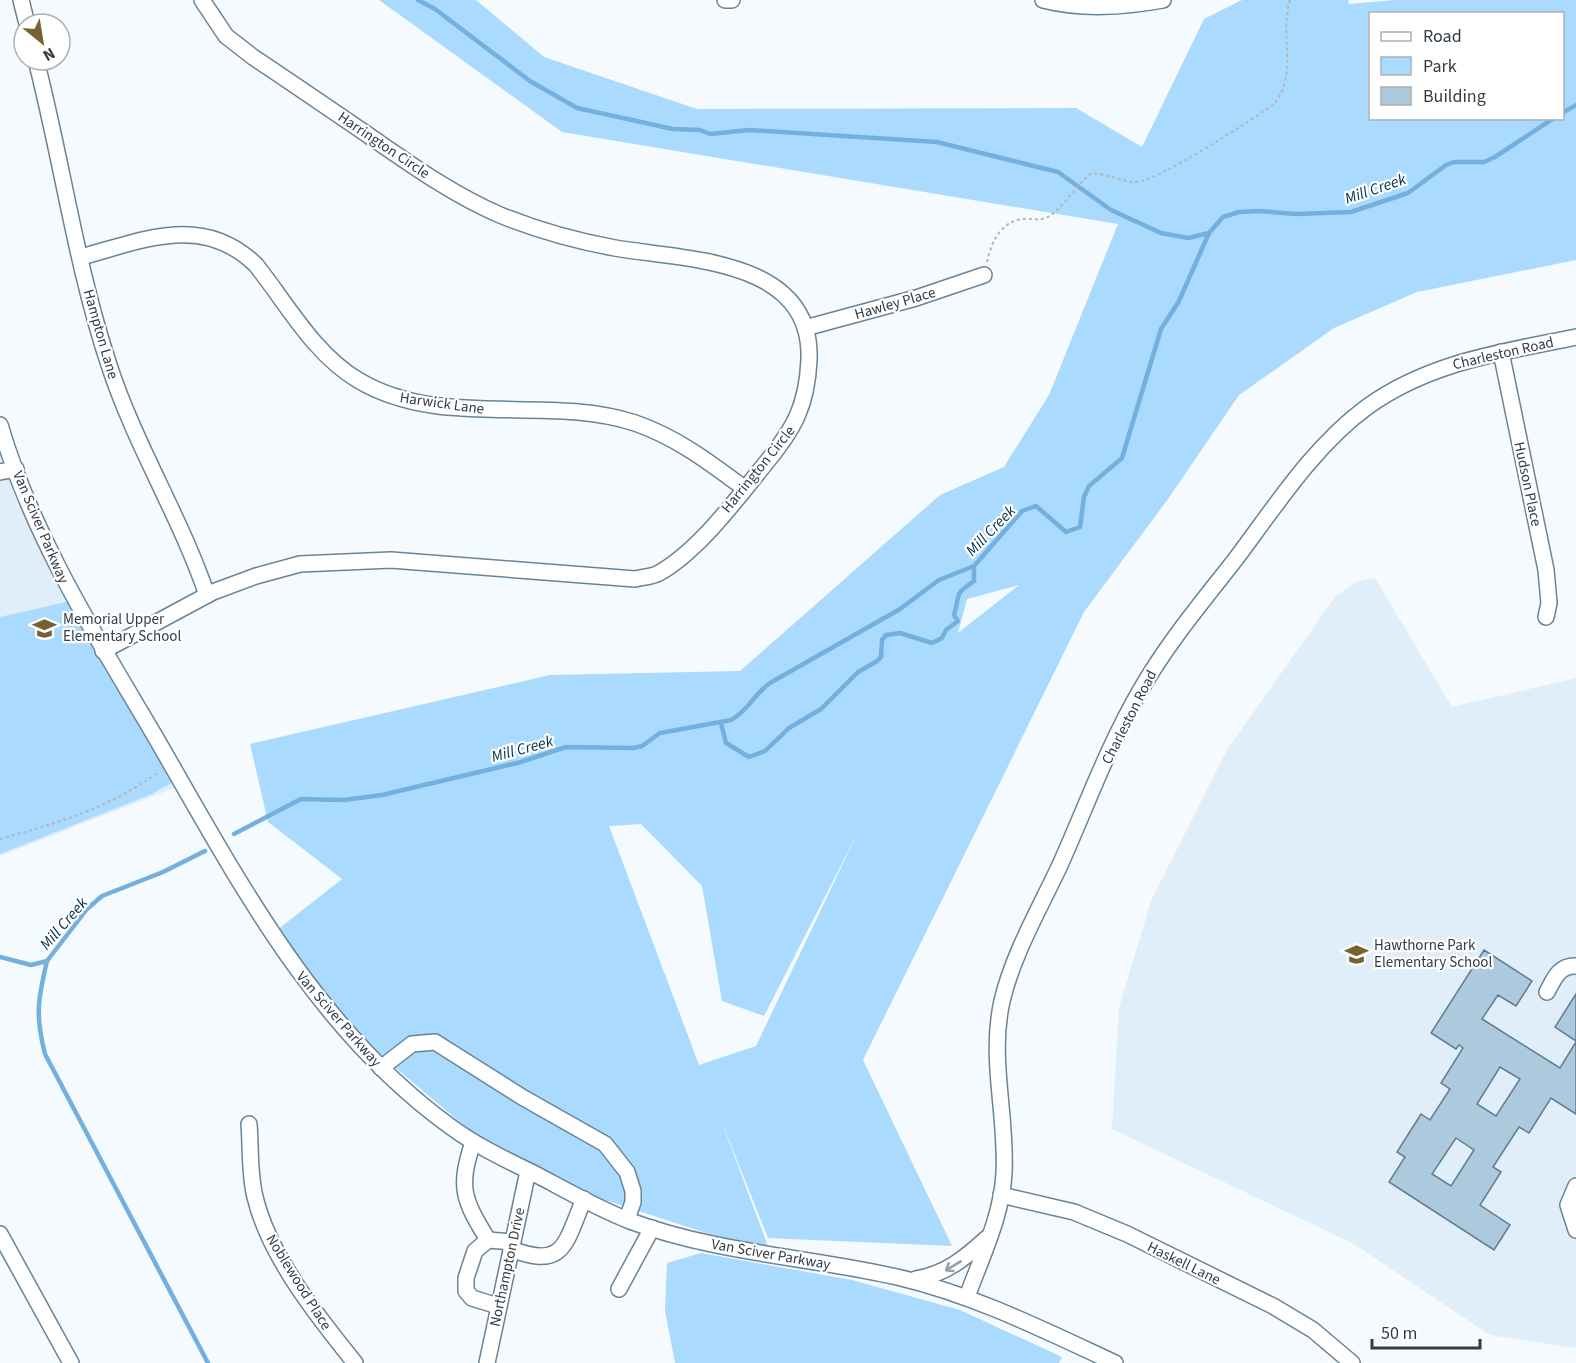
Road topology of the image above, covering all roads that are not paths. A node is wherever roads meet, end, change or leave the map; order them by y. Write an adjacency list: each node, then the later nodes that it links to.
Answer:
1 (202, 0): 9 (street, Harrington Circle)
2 (725, 0): 3 (street)
3 (732, 0)
4 (1043, 0): 5 (street)
5 (1161, 0)
6 (39, 72): 7 (street, Hampton Lane)
7 (81, 257): 15 (street, Harwick Lane); 16 (street, Hampton Lane)
8 (984, 275): 9 (street, Hawley Place)
9 (805, 328): 15 (street, Harrington Circle)
10 (1576, 337): 11 (street, Charleston Road)
11 (1501, 352): 17 (street, Hudson Place); 26 (street, Charleston Road)
12 (0, 425): 13 (street, Van Sciver Parkway)
13 (16, 469): 14 (street); 18 (street, Van Sciver Parkway)
14 (0, 472)
15 (744, 488): 16 (street, Harrington Circle)
16 (207, 595): 18 (street, Harrington Circle)
17 (1546, 617)
18 (103, 651): 21 (street, Van Sciver Parkway)
19 (1576, 966): 20 (street)
20 (1547, 992)
21 (381, 1068): 23 (street, Van Sciver Parkway); 28 (street)
22 (249, 1124): 40 (street, Noblewood Place)
23 (473, 1142): 24 (street, Van Sciver Parkway); 33 (street)
24 (528, 1170): 27 (street, Van Sciver Parkway); 34 (street, Northampton Drive)
25 (1576, 1186): 30 (street)
26 (1002, 1195): 32 (street, Charleston Road); 43 (street, Haskell Lane)
27 (584, 1199): 28 (street, Van Sciver Parkway); 34 (street)
28 (627, 1219): 29 (street, Van Sciver Parkway)
29 (652, 1228): 35 (street, Van Sciver Parkway); 36 (street)
30 (1576, 1230)
31 (0, 1234): 39 (street)
32 (988, 1236): 35 (street, one-way to 35); 37 (street, Charleston Road)
33 (488, 1240): 34 (street); 38 (street)
34 (511, 1246): 38 (street, Northampton Drive)
35 (910, 1280): 37 (street, Van Sciver Parkway)
36 (618, 1289)
37 (967, 1297): 42 (street, Van Sciver Parkway)
38 (498, 1306): 41 (street, Northampton Drive)
39 (71, 1363)
40 (355, 1363)
41 (487, 1363)
42 (1114, 1363)
43 (1352, 1363)

